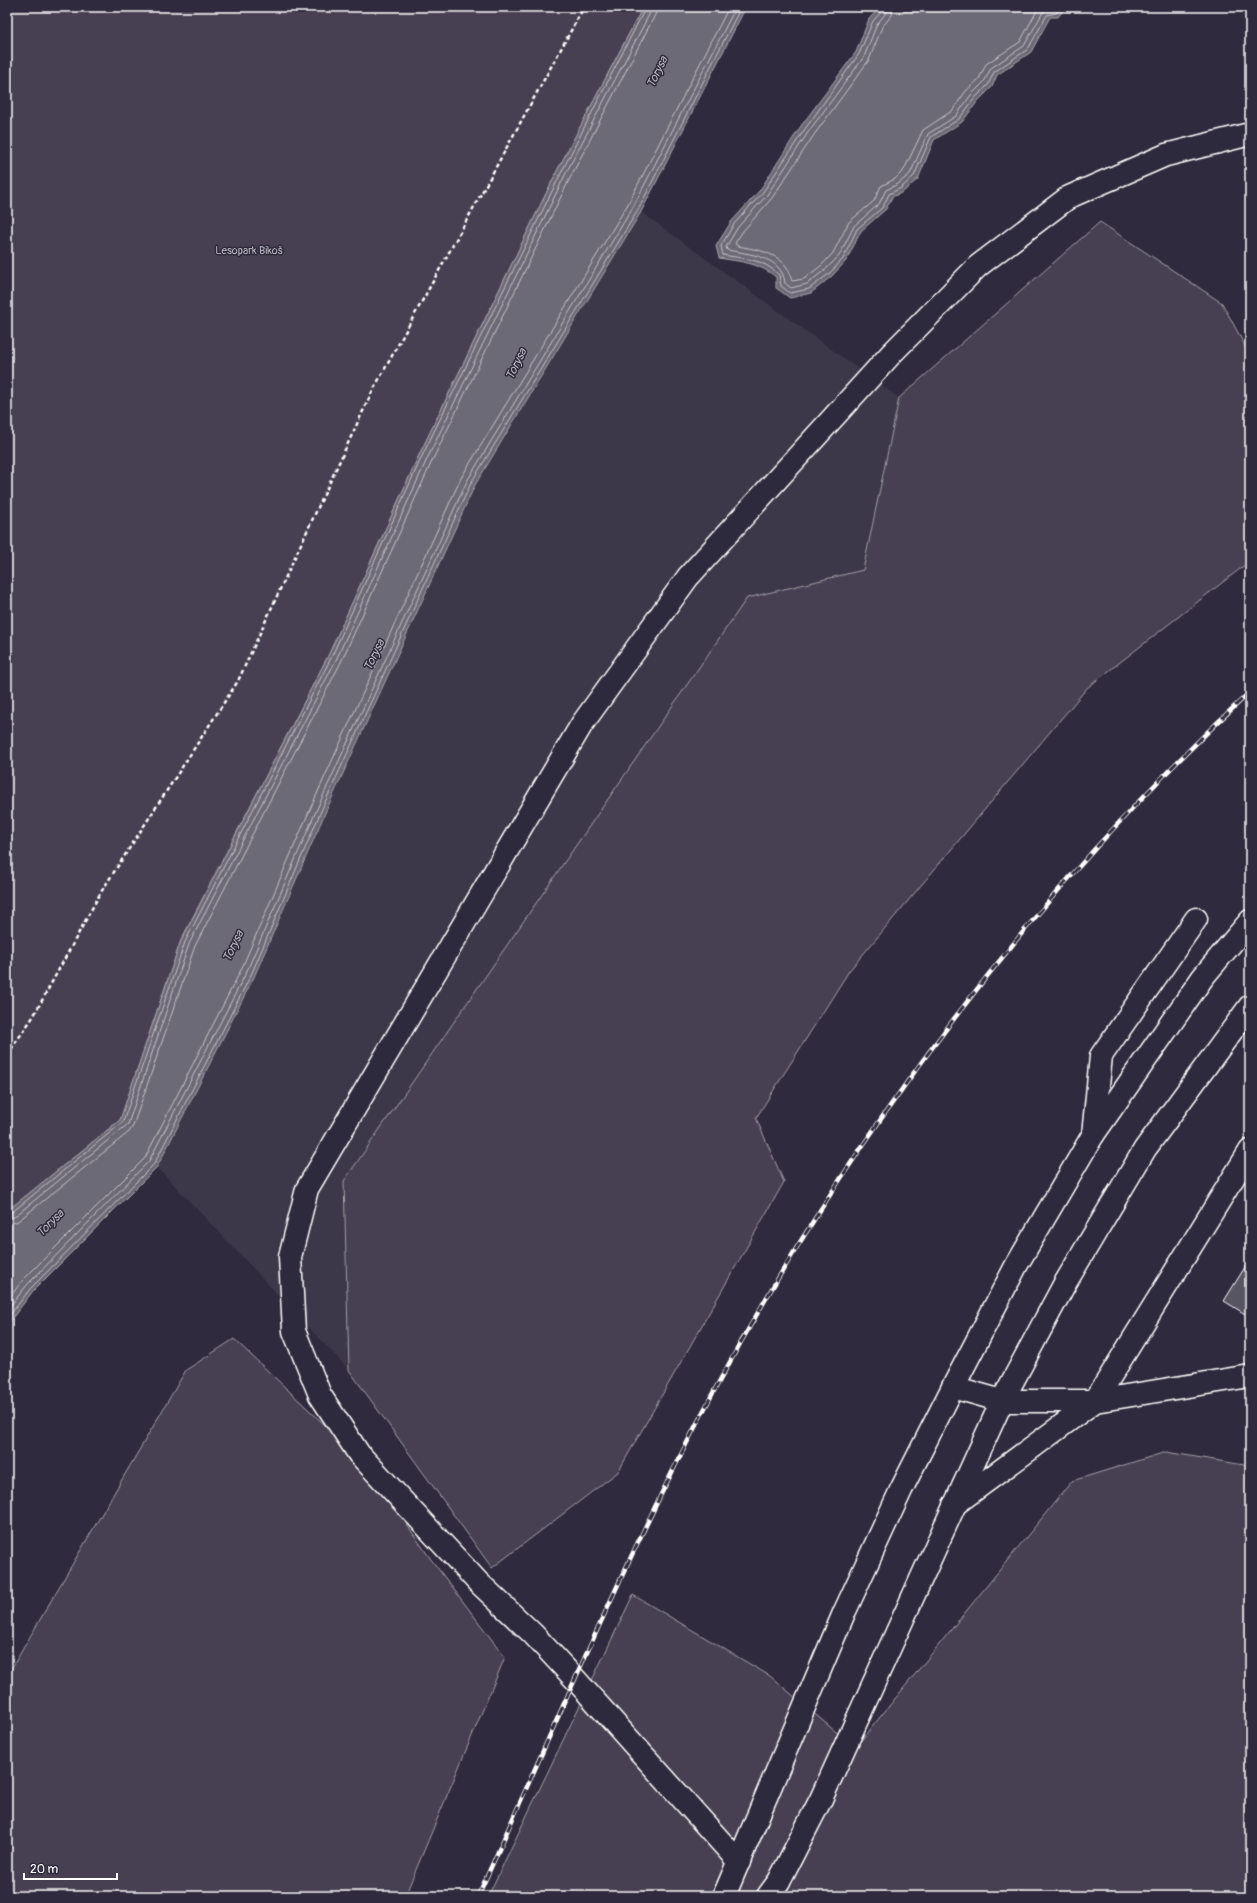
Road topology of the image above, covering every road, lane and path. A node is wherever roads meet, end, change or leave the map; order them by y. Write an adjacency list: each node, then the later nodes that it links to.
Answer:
1 (584, 7): 6 (path)
2 (1250, 134): 14 (main road)
3 (1196, 920): 7 (main road)
4 (1250, 921): 7 (main road)
5 (1250, 1006): 12 (main road)
6 (7, 1055)
7 (1093, 1135): 10 (main road)
8 (1250, 1151): 11 (main road)
9 (1250, 1376): 11 (main road)
10 (953, 1387): 12 (main road); 14 (main road)
11 (1095, 1400): 12 (main road); 13 (main road)
12 (1002, 1401): 13 (main road)
13 (954, 1506): 16 (main road)
14 (739, 1862): 15 (main road)
15 (724, 1896)
16 (768, 1896)

